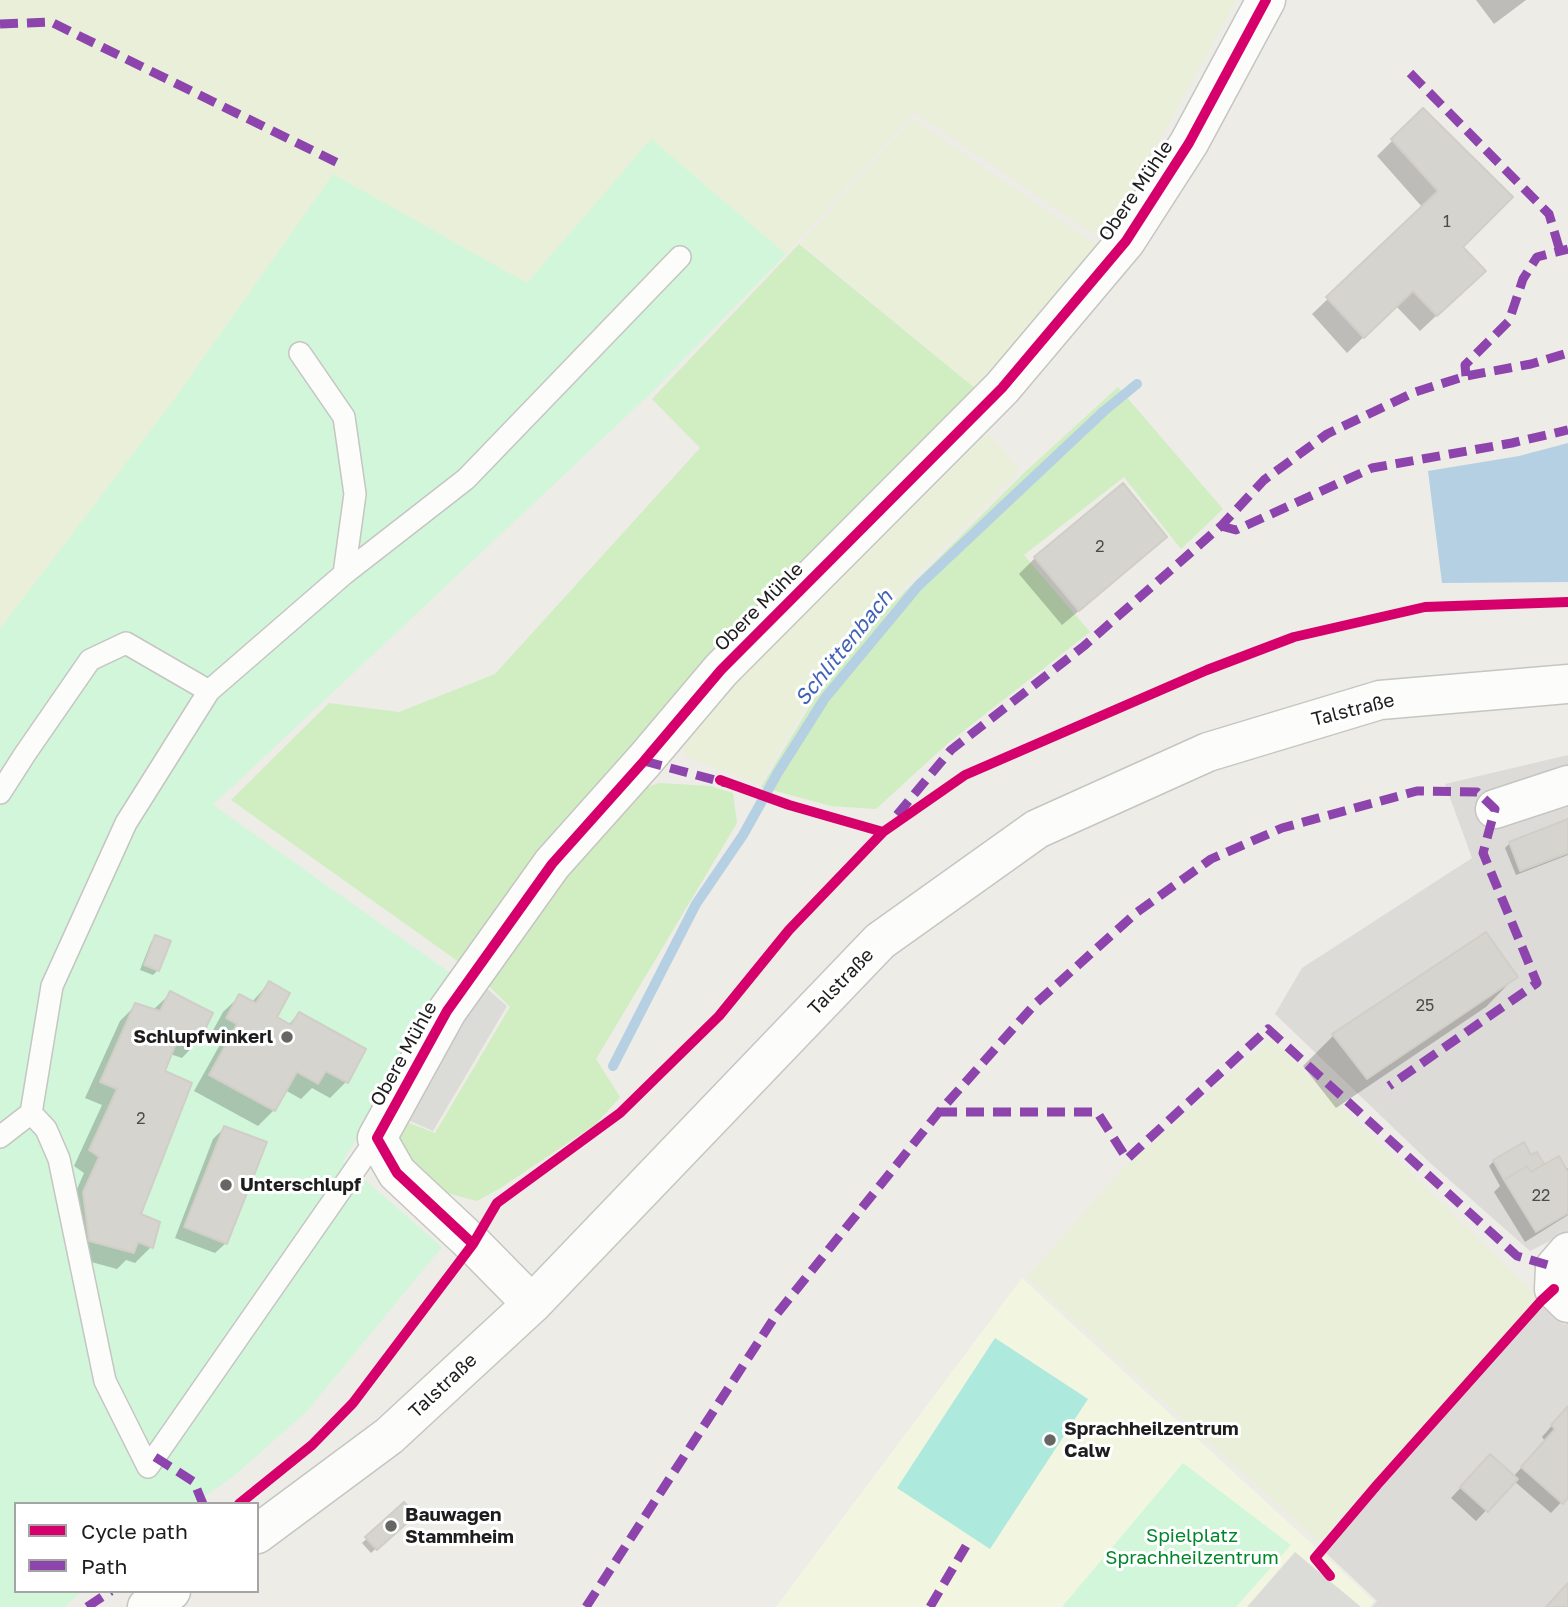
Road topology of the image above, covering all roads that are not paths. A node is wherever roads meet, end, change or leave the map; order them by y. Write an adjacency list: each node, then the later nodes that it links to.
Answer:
1 (1265, 0): 12 (street, Obere Mühle)
2 (680, 257): 4 (lane)
3 (300, 354): 4 (lane)
4 (344, 574): 6 (lane)
5 (1568, 684): 15 (street, Talstraße)
6 (209, 691): 8 (lane); 10 (lane)
7 (1568, 785): 9 (street)
8 (0, 793)
9 (1495, 809)
10 (30, 1114): 11 (lane); 12 (lane)
11 (0, 1137)
12 (377, 1138): 15 (street, Obere Mühle)
13 (1562, 1259): 14 (street)
14 (1568, 1303)
15 (532, 1304): 16 (street, Talstraße)
16 (259, 1533)
17 (168, 1593): 18 (street)
18 (147, 1607)

